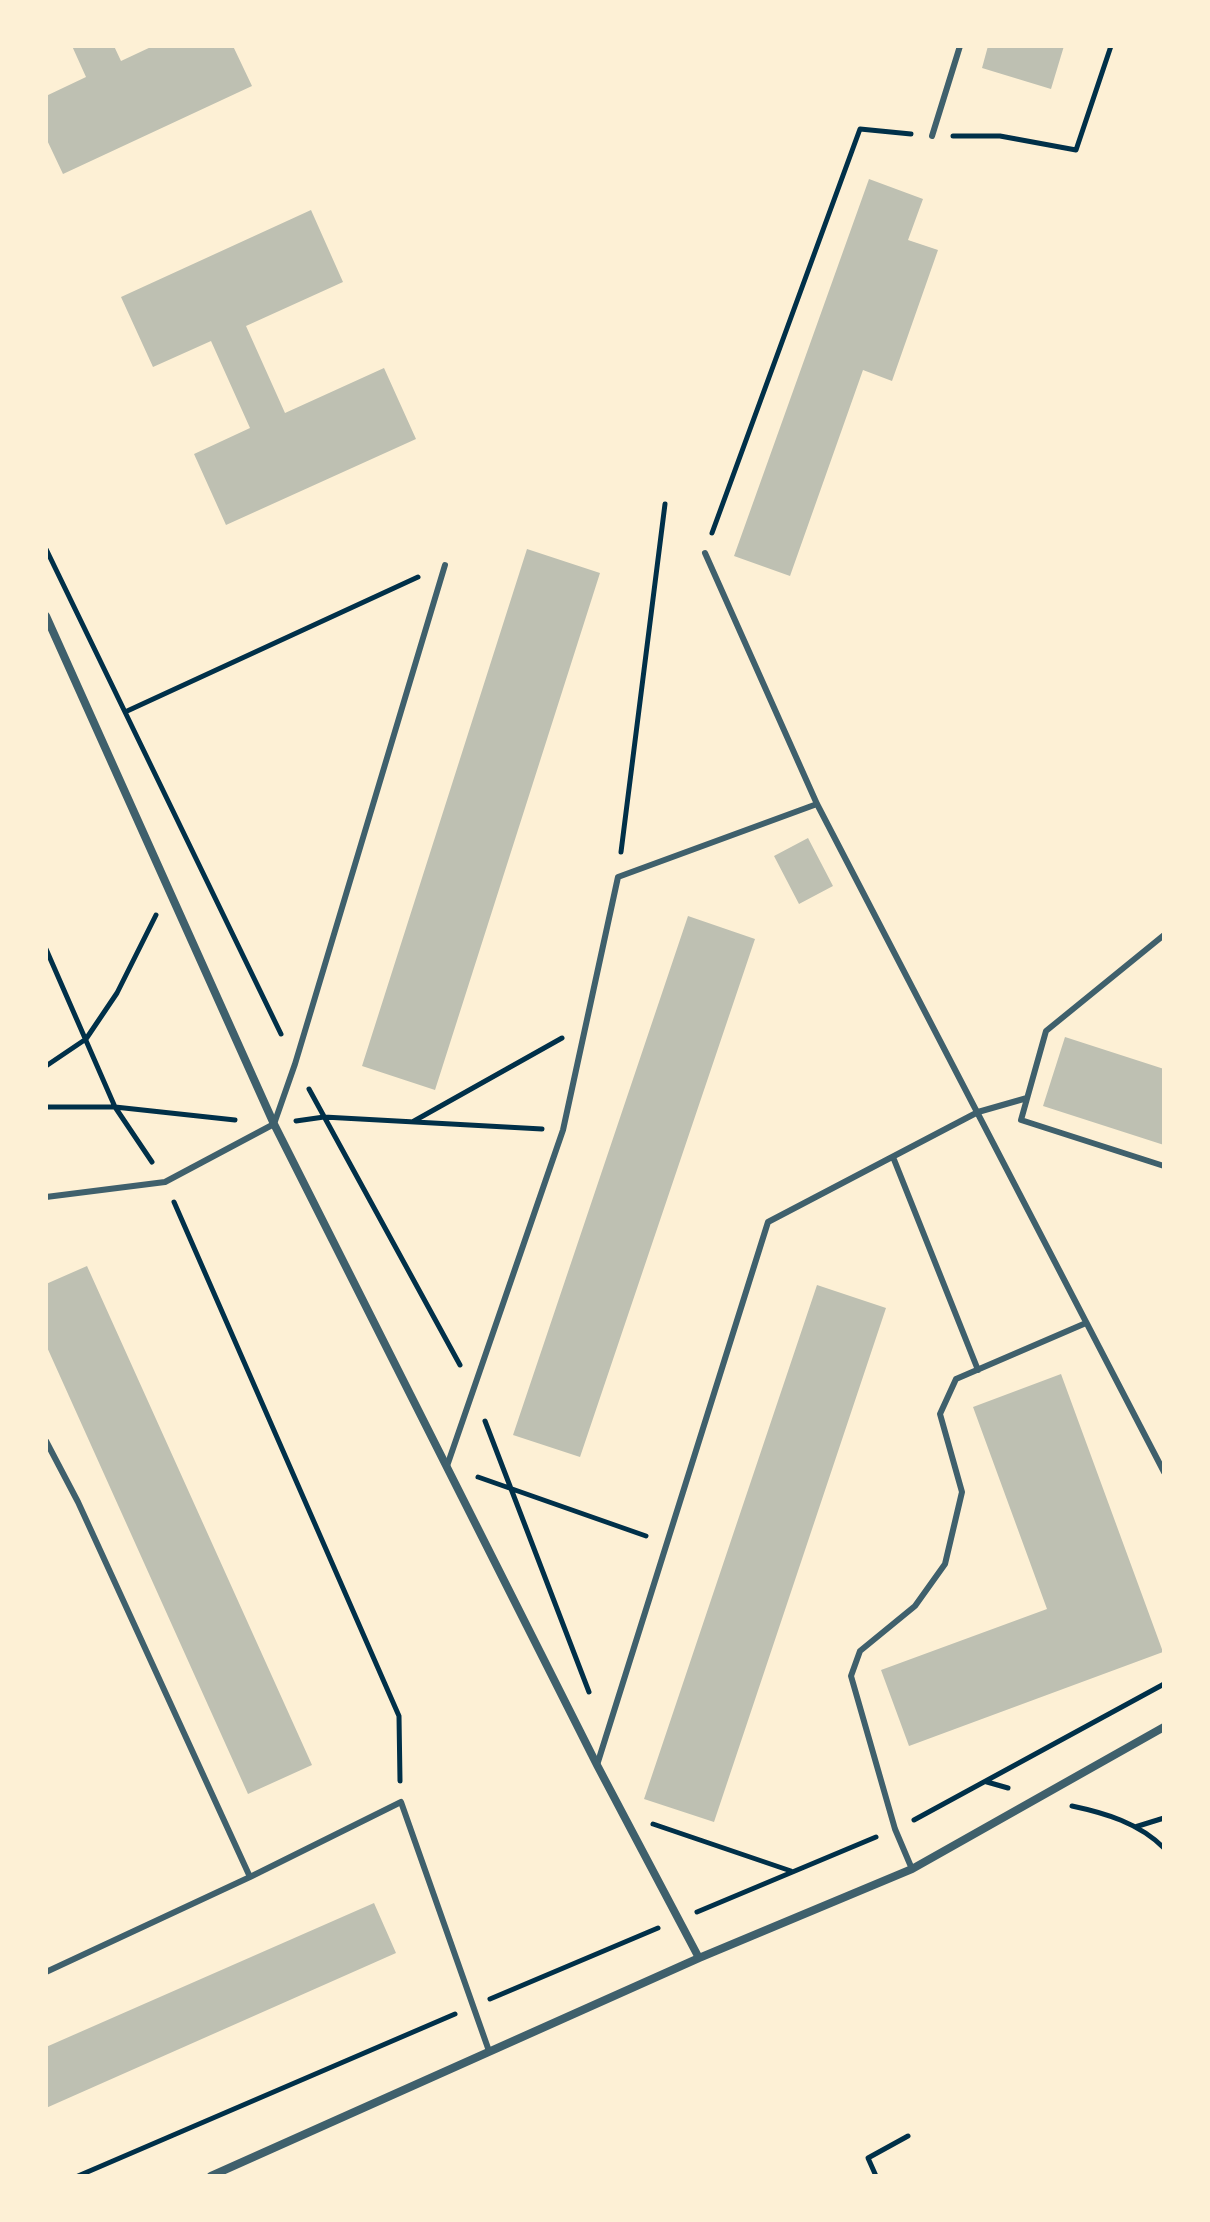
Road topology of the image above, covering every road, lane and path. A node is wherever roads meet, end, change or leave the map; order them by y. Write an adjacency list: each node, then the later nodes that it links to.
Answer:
1 (960, 46): 3 (lane)
2 (1111, 46): 3 (path)
3 (932, 136): 6 (path)
4 (665, 504): 11 (path)
5 (46, 549): 9 (path)
6 (705, 553): 10 (lane)
7 (445, 565): 9 (path); 17 (lane)
8 (46, 616): 12 (street)
9 (125, 712): 17 (path)
10 (817, 804): 11 (lane); 22 (lane)
11 (618, 877): 15 (lane)
12 (168, 889): 16 (path); 25 (street)
13 (1164, 935): 19 (lane)
14 (46, 949): 16 (path)
15 (586, 1024): 24 (path); 26 (lane)
16 (86, 1039): 18 (path); 21 (path)
17 (295, 1064): 23 (path); 25 (lane)
18 (46, 1066)
19 (1027, 1098): 22 (lane); 28 (lane)
20 (46, 1107): 21 (path)
21 (115, 1107): 25 (path); 29 (path)
22 (978, 1112): 27 (lane); 31 (lane)
23 (324, 1117): 24 (path); 25 (path); 33 (path)
24 (413, 1122): 26 (path)
25 (274, 1124): 29 (lane); 35 (street)
26 (563, 1130): 33 (lane)
27 (893, 1157): 32 (lane); 38 (lane)
28 (1164, 1166)
29 (165, 1182): 30 (lane); 45 (path)
30 (46, 1197)
31 (1086, 1323): 32 (lane); 36 (lane)
32 (978, 1370): 48 (lane)
33 (473, 1389): 35 (lane); 37 (path)
34 (46, 1441): 53 (lane)
35 (447, 1466): 37 (path); 42 (street)
36 (1164, 1472)
37 (512, 1489): 38 (path); 40 (path)
38 (667, 1544): 42 (lane)
39 (1164, 1684): 43 (path)
40 (590, 1693)
41 (1164, 1727): 44 (street)
42 (597, 1765): 56 (street)
43 (986, 1782): 44 (path); 48 (path)
44 (1041, 1799): 47 (path); 51 (street)
45 (401, 1802): 53 (lane); 59 (lane)
46 (1164, 1818): 47 (path)
47 (1134, 1828): 50 (path)
48 (895, 1829): 51 (lane); 52 (path)
49 (657, 1836): 52 (path)
50 (1164, 1848)
51 (912, 1869): 57 (street)
52 (792, 1872): 55 (path)
53 (250, 1877): 58 (lane)
54 (689, 1899): 55 (path)
55 (696, 1912): 56 (path)
56 (678, 1919): 57 (street); 59 (path)
57 (699, 1958): 60 (street)
58 (46, 1972)
59 (473, 2006): 60 (lane); 62 (path)
60 (489, 2051): 63 (street)
61 (908, 2136): 64 (path)
62 (78, 2176)
63 (211, 2176)
64 (876, 2176)

